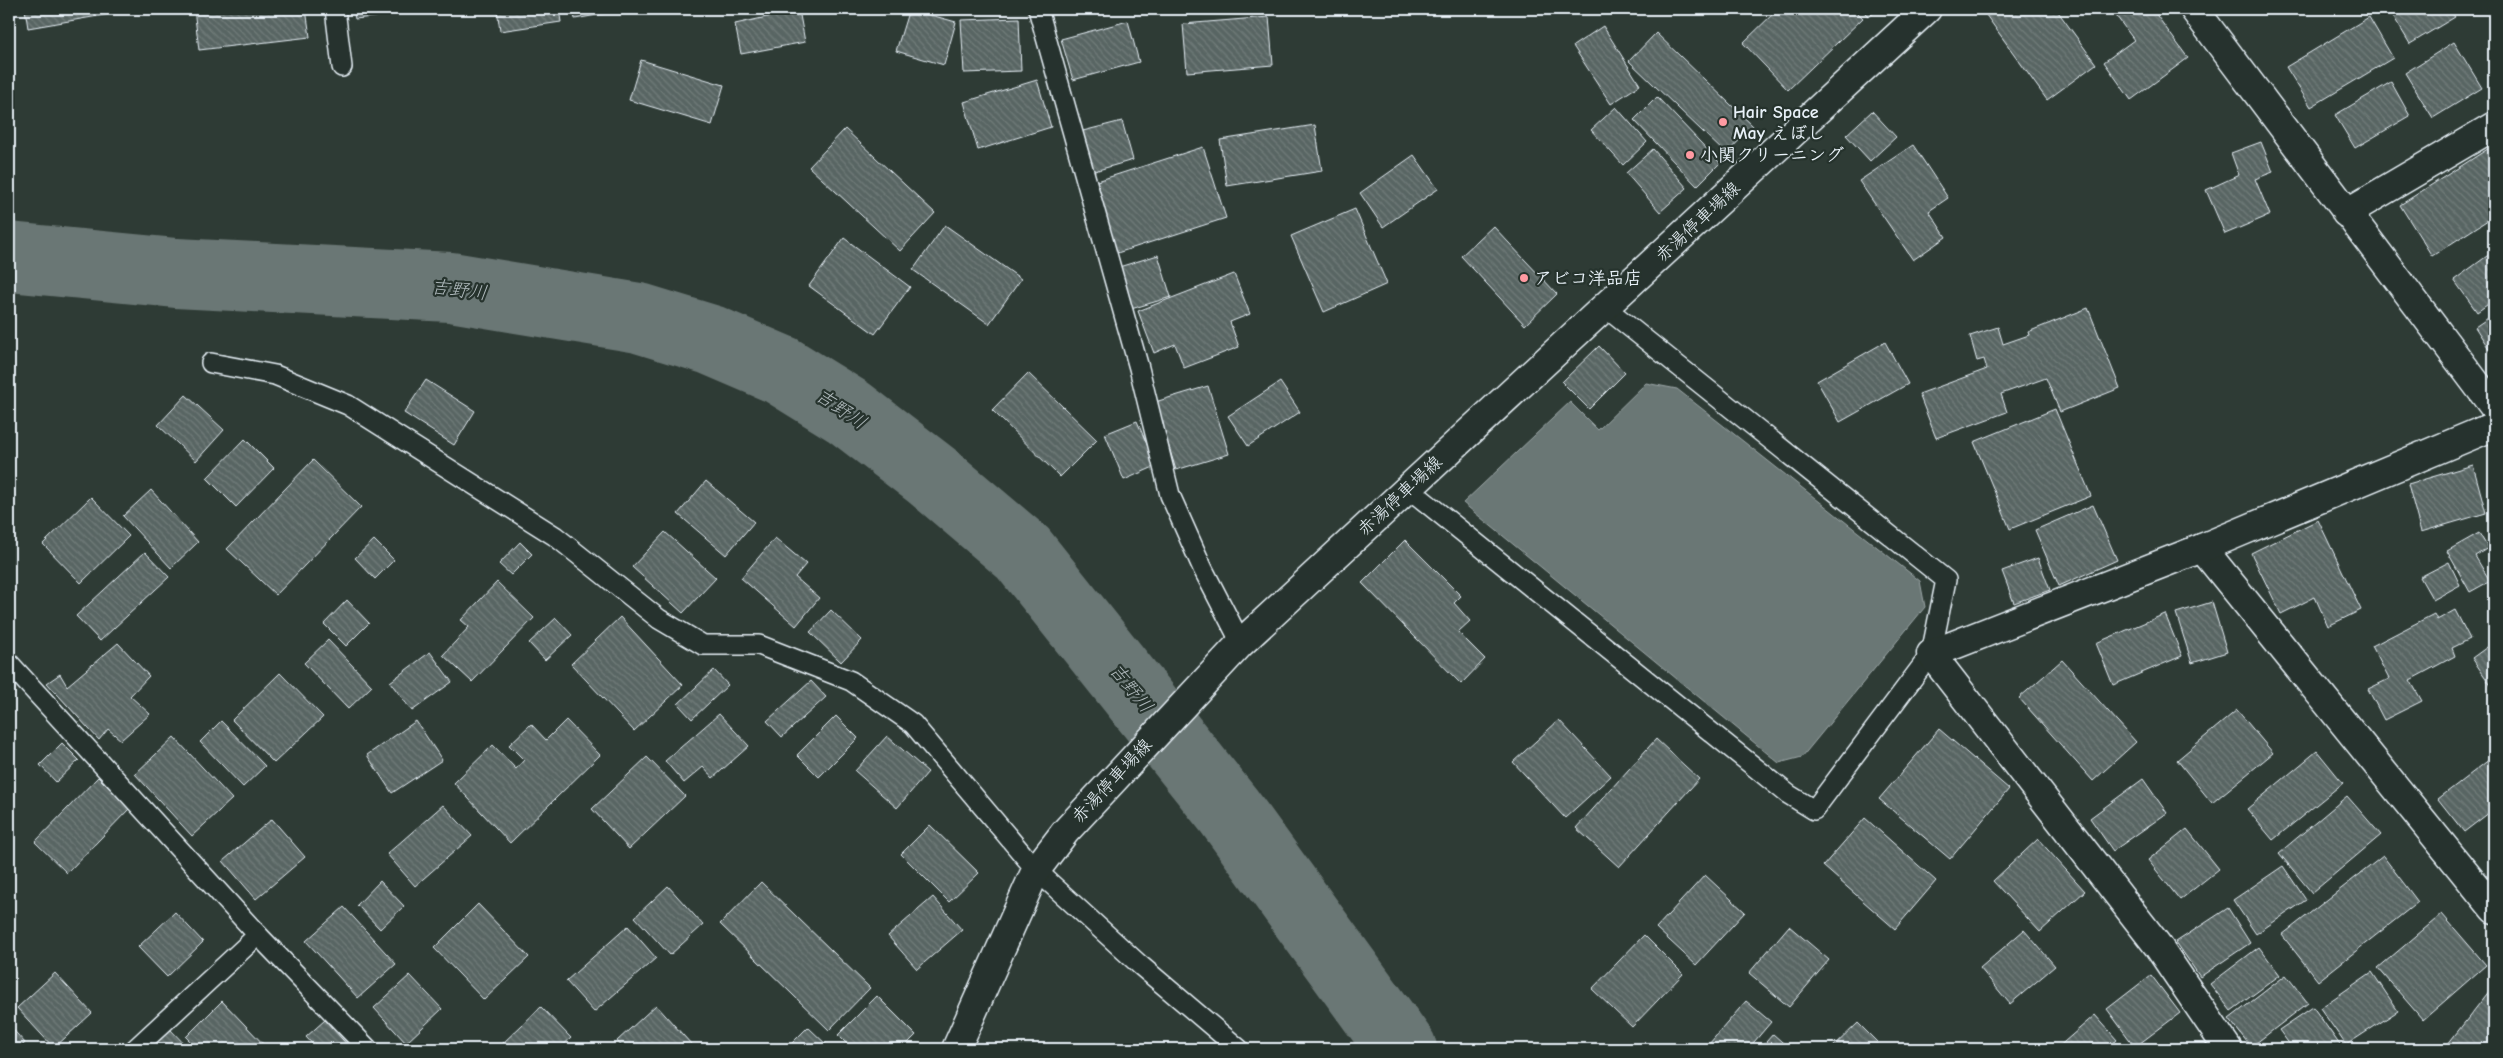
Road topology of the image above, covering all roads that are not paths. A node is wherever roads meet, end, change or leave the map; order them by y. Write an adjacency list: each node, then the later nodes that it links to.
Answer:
1 (335, 9): 5 (lane)
2 (1038, 9): 14 (lane)
3 (1928, 9): 8 (street, 赤湯停車場線)
4 (2194, 9): 7 (street)
5 (342, 67)
6 (2494, 126): 7 (street)
7 (2346, 213): 10 (street)
8 (1606, 308): 12 (street, 赤湯停車場線); 15 (lane)
9 (211, 363): 17 (lane)
10 (2494, 407)
11 (2494, 426): 13 (street)
12 (1408, 488): 14 (street, 赤湯停車場線); 15 (lane)
13 (2202, 548): 15 (street); 18 (street)
14 (1241, 643): 17 (street, 赤湯停車場線)
15 (1931, 654): 24 (street)
16 (9, 663): 19 (lane)
17 (1036, 870): 22 (street, 赤湯停車場線); 23 (lane)
18 (2494, 909)
19 (258, 935): 20 (lane); 21 (lane)
20 (135, 1049)
21 (368, 1049)
22 (956, 1049)
23 (1240, 1049)
24 (2228, 1049)

